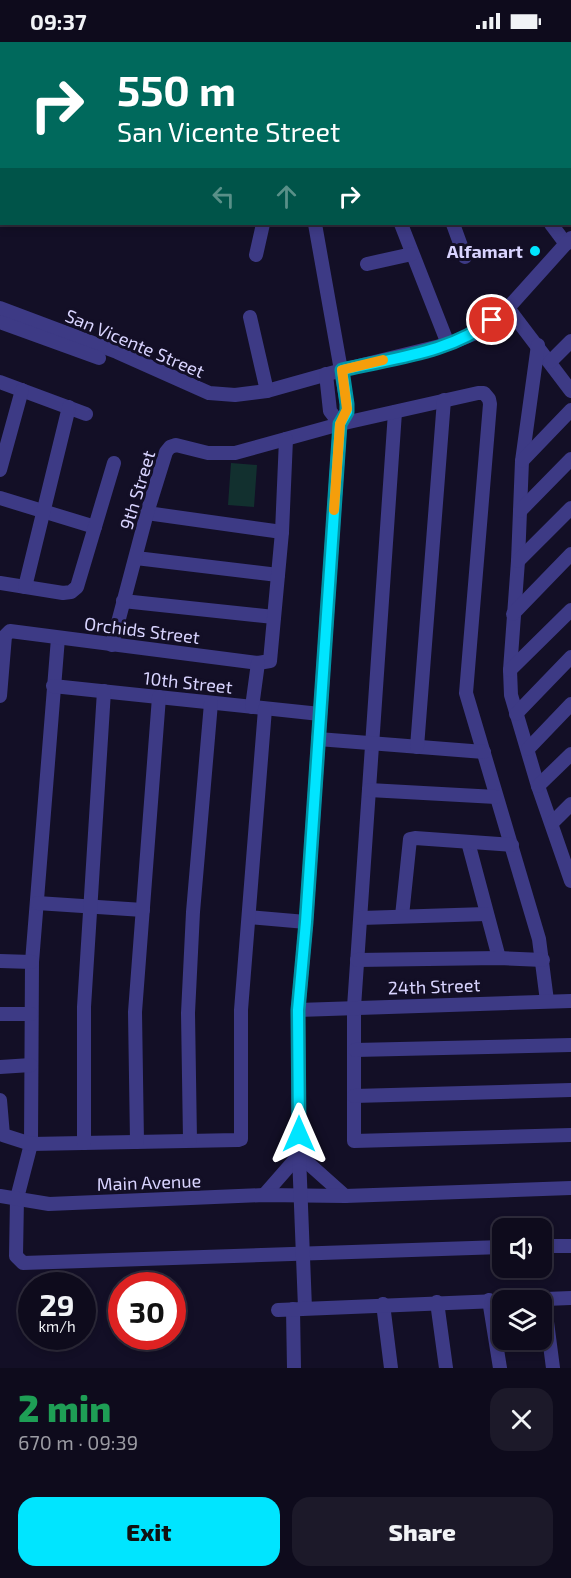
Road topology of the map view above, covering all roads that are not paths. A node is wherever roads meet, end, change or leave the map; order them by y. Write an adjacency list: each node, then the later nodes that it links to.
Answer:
1 (264, 225): 8 (street)
2 (315, 225): 20 (street)
3 (401, 225): 7 (street)
4 (453, 225): 9 (street)
5 (552, 225): 6 (street)
6 (568, 241): 12 (street, San Vicente Street)
7 (412, 254): 10 (street); 16 (street)
8 (256, 255)
9 (465, 257)
10 (367, 264)
11 (0, 308): 24 (street, San Vicente Street)
12 (508, 308): 16 (street, San Vicente Street); 17 (street)
13 (250, 317): 24 (street)
14 (0, 322): 18 (street)
15 (571, 341): 19 (street)
16 (448, 344): 20 (street, San Vicente Street)
17 (538, 345): 19 (street); 34 (street)
18 (99, 358)
19 (550, 362): 25 (street)
20 (342, 370): 21 (street, San Vicente Street); 31 (street)
21 (326, 374): 24 (street, San Vicente Street); 31 (street)
22 (0, 382): 23 (street)
23 (22, 390): 27 (street); 36 (street)
24 (267, 391)
25 (571, 391)
26 (444, 400): 29 (street, 9th Street); 70 (street); 72 (street, 9th Street)
27 (69, 407): 30 (street); 39 (street)
28 (571, 410): 34 (street)
29 (396, 412): 31 (street, 9th Street); 69 (street)
30 (87, 414)
31 (334, 414): 32 (street, 9th Street); 66 (street)
32 (286, 439): 41 (street, 9th Street); 43 (street)
33 (571, 459): 40 (street)
34 (522, 461): 40 (street)
35 (114, 464): 42 (street)
36 (0, 470)
37 (0, 498): 39 (street)
38 (571, 508): 46 (street)
39 (44, 511): 42 (street); 49 (street)
40 (520, 511): 46 (street)
41 (147, 513): 43 (street); 45 (street, 9th Street)
42 (95, 527): 49 (street)
43 (282, 532): 47 (street)
44 (571, 555): 52 (street)
45 (136, 558): 47 (street); 50 (street, 9th Street)
46 (518, 561): 52 (street)
47 (278, 575): 53 (street)
48 (0, 583): 49 (street)
49 (25, 587)
50 (123, 601): 53 (street); 55 (street, 9th Street)
51 (571, 610): 58 (street)
52 (513, 614): 58 (street)
53 (274, 617): 57 (street)
54 (57, 638): 55 (street, Orchids Street); 59 (street); 61 (street, Orchids Street)
55 (112, 645): 57 (street, Orchids Street)
56 (571, 657): 67 (street)
57 (264, 662): 65 (street)
58 (510, 670): 67 (street)
59 (53, 686): 60 (street, 10th Street); 82 (street)
60 (104, 692): 62 (street, 10th Street); 83 (street)
61 (0, 696)
62 (159, 697): 63 (street, 10th Street); 84 (street)
63 (211, 703): 65 (street, 10th Street); 109 (street)
64 (571, 704): 71 (street)
65 (259, 708): 66 (street, 10th Street); 87 (street)
66 (320, 714): 68 (street)
67 (516, 714): 71 (street)
68 (318, 739): 69 (street); 89 (street)
69 (372, 743): 70 (street); 75 (street)
70 (417, 747): 72 (street)
71 (528, 749): 74 (street)
72 (483, 752): 76 (street)
73 (571, 754): 74 (street)
74 (538, 786): 78 (street)
75 (369, 790): 76 (street); 88 (street)
76 (496, 797): 80 (street)
77 (571, 804): 78 (street)
78 (552, 823): 81 (street)
79 (468, 842): 80 (street); 85 (street); 86 (street)
80 (512, 845): 92 (street)
81 (571, 881)
82 (37, 903): 83 (street); 94 (street)
83 (92, 907): 84 (street); 111 (street)
84 (143, 910): 110 (street)
85 (486, 914): 86 (street); 90 (street)
86 (402, 916): 88 (street)
87 (249, 917): 89 (street); 109 (street)
88 (361, 918): 91 (street)
89 (306, 922): 98 (street)
90 (499, 958): 91 (street); 92 (street)
91 (357, 960): 97 (street)
92 (543, 960): 95 (street)
93 (0, 961): 94 (street)
94 (32, 962): 100 (street)
95 (547, 1001): 96 (street, 24th Street); 97 (street, 24th Street)
96 (571, 1001)
97 (354, 1006): 98 (street, 24th Street); 102 (street)
98 (298, 1010): 113 (street)
99 (0, 1014): 100 (street)
100 (31, 1014): 103 (street)
101 (571, 1045): 102 (street)
102 (355, 1050): 106 (street)
103 (32, 1065): 104 (street); 112 (street)
104 (0, 1067)
105 (571, 1090): 106 (street)
106 (354, 1096): 108 (street)
107 (0, 1100): 112 (street)
108 (571, 1136)
109 (190, 1140): 110 (street)
110 (137, 1142): 111 (street)
111 (84, 1143): 112 (street)
112 (31, 1144): 119 (street)
113 (299, 1155): 115 (street); 117 (street); 118 (street)
114 (571, 1188): 118 (street, Main Avenue)
115 (264, 1195): 117 (street, Main Avenue); 119 (street, Main Avenue)
116 (0, 1196): 119 (street, Main Avenue)
117 (301, 1196): 118 (street, Main Avenue); 123 (street)
118 (345, 1196)
119 (16, 1198): 123 (street)
120 (552, 1246): 121 (street)
121 (571, 1246)
122 (492, 1248): 123 (street)
123 (303, 1256): 130 (street)
124 (571, 1298): 125 (street)
125 (552, 1299)
126 (489, 1300): 127 (street); 128 (street); 136 (street)
127 (492, 1300)
128 (437, 1302): 129 (street); 135 (street)
129 (383, 1304): 130 (street); 134 (street)
130 (299, 1309): 131 (street); 133 (street)
131 (278, 1310)
132 (551, 1350): 137 (street)
133 (294, 1368)
134 (391, 1368)
135 (446, 1368)
136 (500, 1368)
137 (553, 1368)

